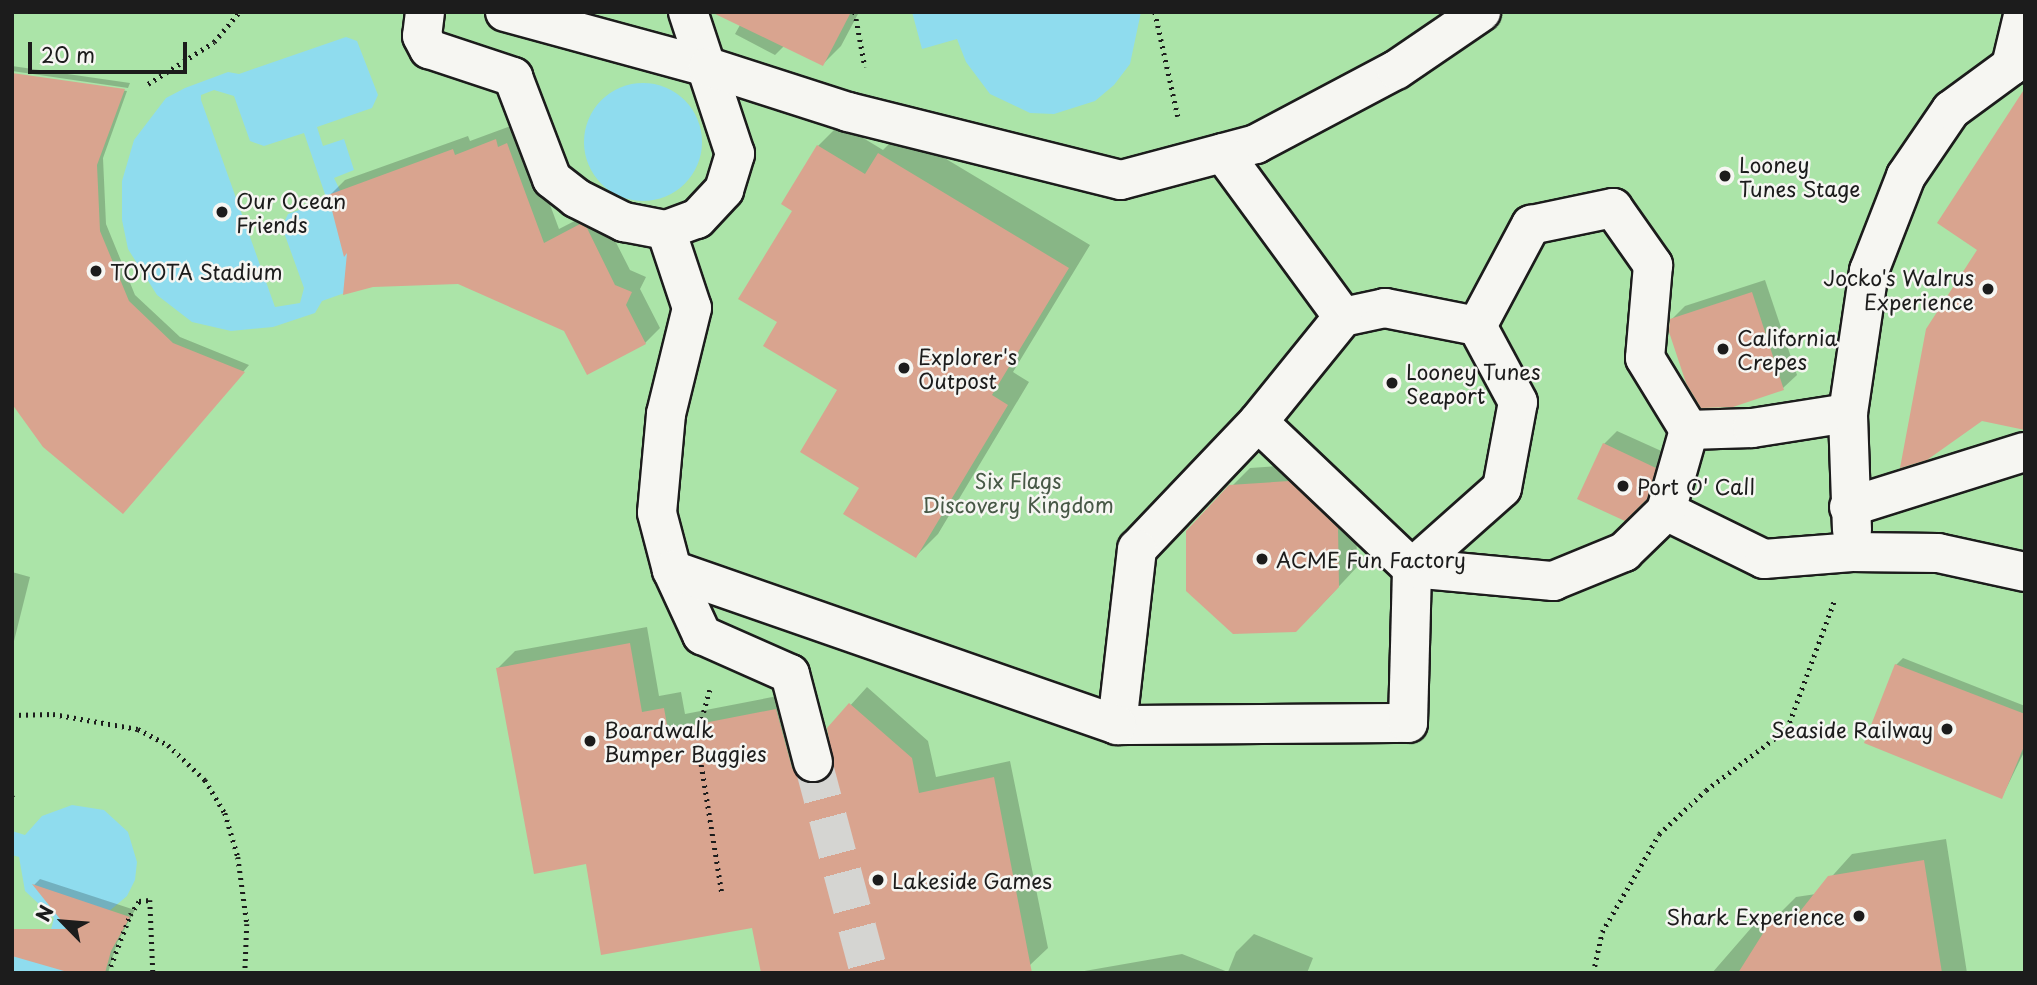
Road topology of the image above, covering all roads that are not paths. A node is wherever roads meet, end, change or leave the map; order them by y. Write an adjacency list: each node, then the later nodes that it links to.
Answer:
1 (425, 12): 7 (street)
2 (688, 12): 6 (street)
3 (1481, 12): 8 (street)
4 (2024, 12): 12 (street)
5 (517, 15): 6 (street); 7 (street)
6 (708, 67): 8 (street); 9 (street)
7 (513, 77): 9 (street)
8 (1206, 158): 10 (street)
9 (666, 230): 19 (street)
10 (1343, 317): 11 (street); 13 (street)
11 (1477, 326): 14 (street); 18 (street)
12 (1849, 413): 14 (street); 17 (street)
13 (1258, 422): 18 (street); 21 (street)
14 (1689, 430): 16 (street)
15 (2025, 452): 17 (street)
16 (1666, 511): 17 (street); 18 (street)
17 (1851, 530): 20 (street)
18 (1412, 568): 21 (street)
19 (672, 570): 21 (street); 22 (street)
20 (2025, 572)
21 (1116, 725)
22 (813, 762)

